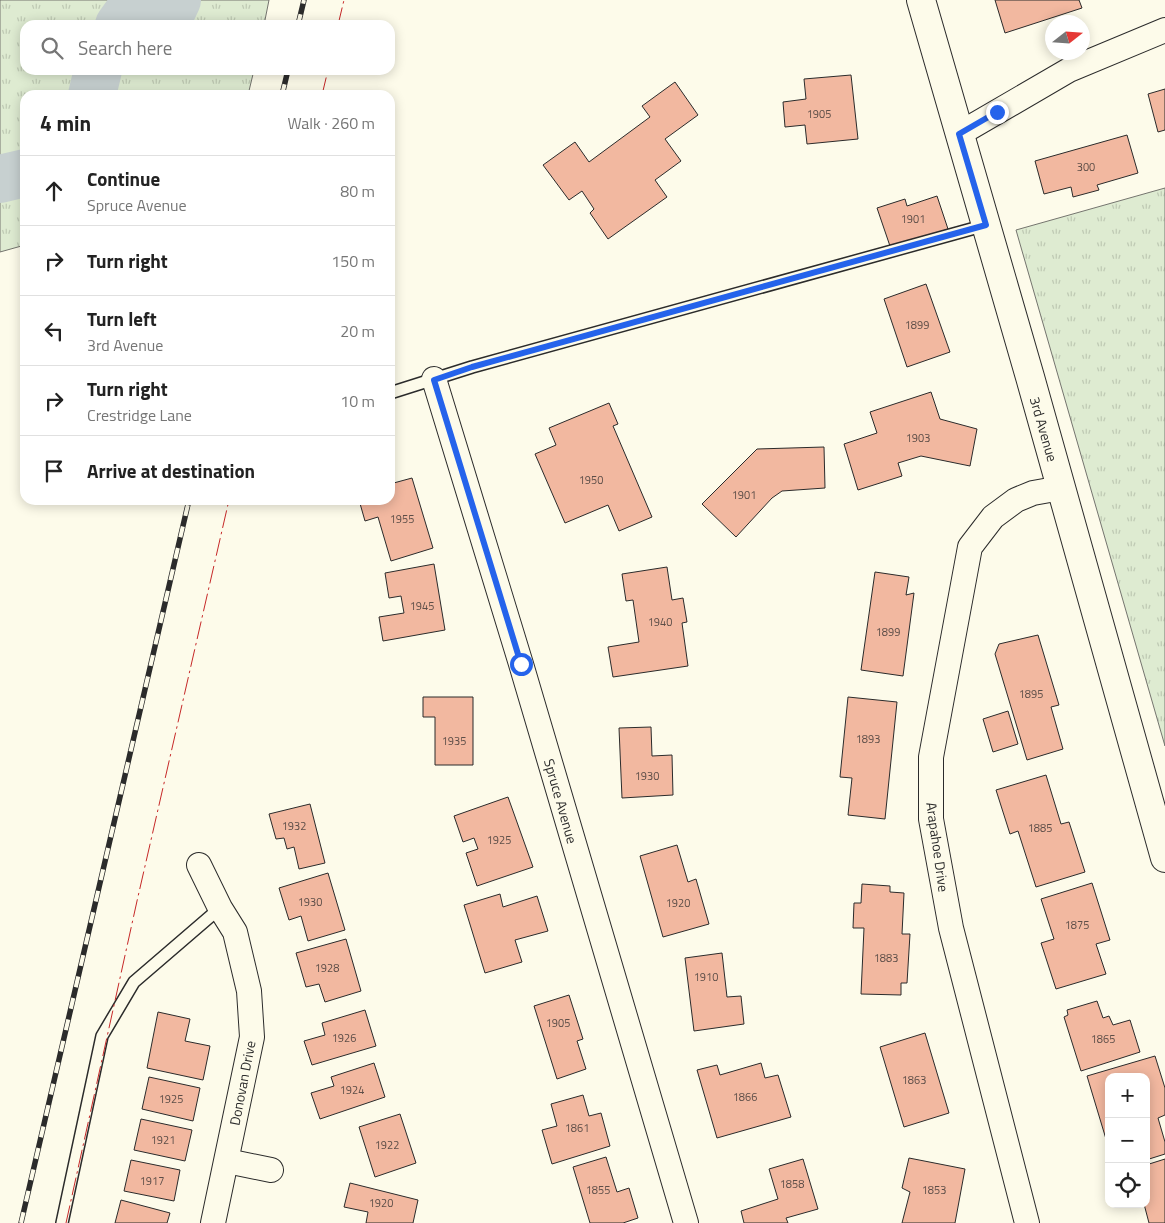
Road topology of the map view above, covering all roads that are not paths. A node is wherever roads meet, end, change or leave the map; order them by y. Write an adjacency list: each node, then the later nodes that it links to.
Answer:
1 (920, 0): 3 (street, 3rd Avenue)
2 (1165, 30): 3 (street)
3 (959, 134): 4 (street, 3rd Avenue)
4 (986, 225): 5 (lane); 7 (street, 3rd Avenue)
5 (434, 380): 6 (lane); 15 (street, Spruce Avenue)
6 (395, 392)
7 (1061, 488): 8 (street, 3rd Avenue); 16 (street, Arapahoe Drive)
8 (1165, 858)
9 (199, 865): 10 (street, Donovan Drive)
10 (220, 908): 11 (street, Donovan Drive); 13 (lane)
11 (227, 1161): 12 (street); 14 (street, Donovan Drive)
12 (271, 1170)
13 (62, 1223)
14 (213, 1223)
15 (686, 1223)
16 (1027, 1223)

